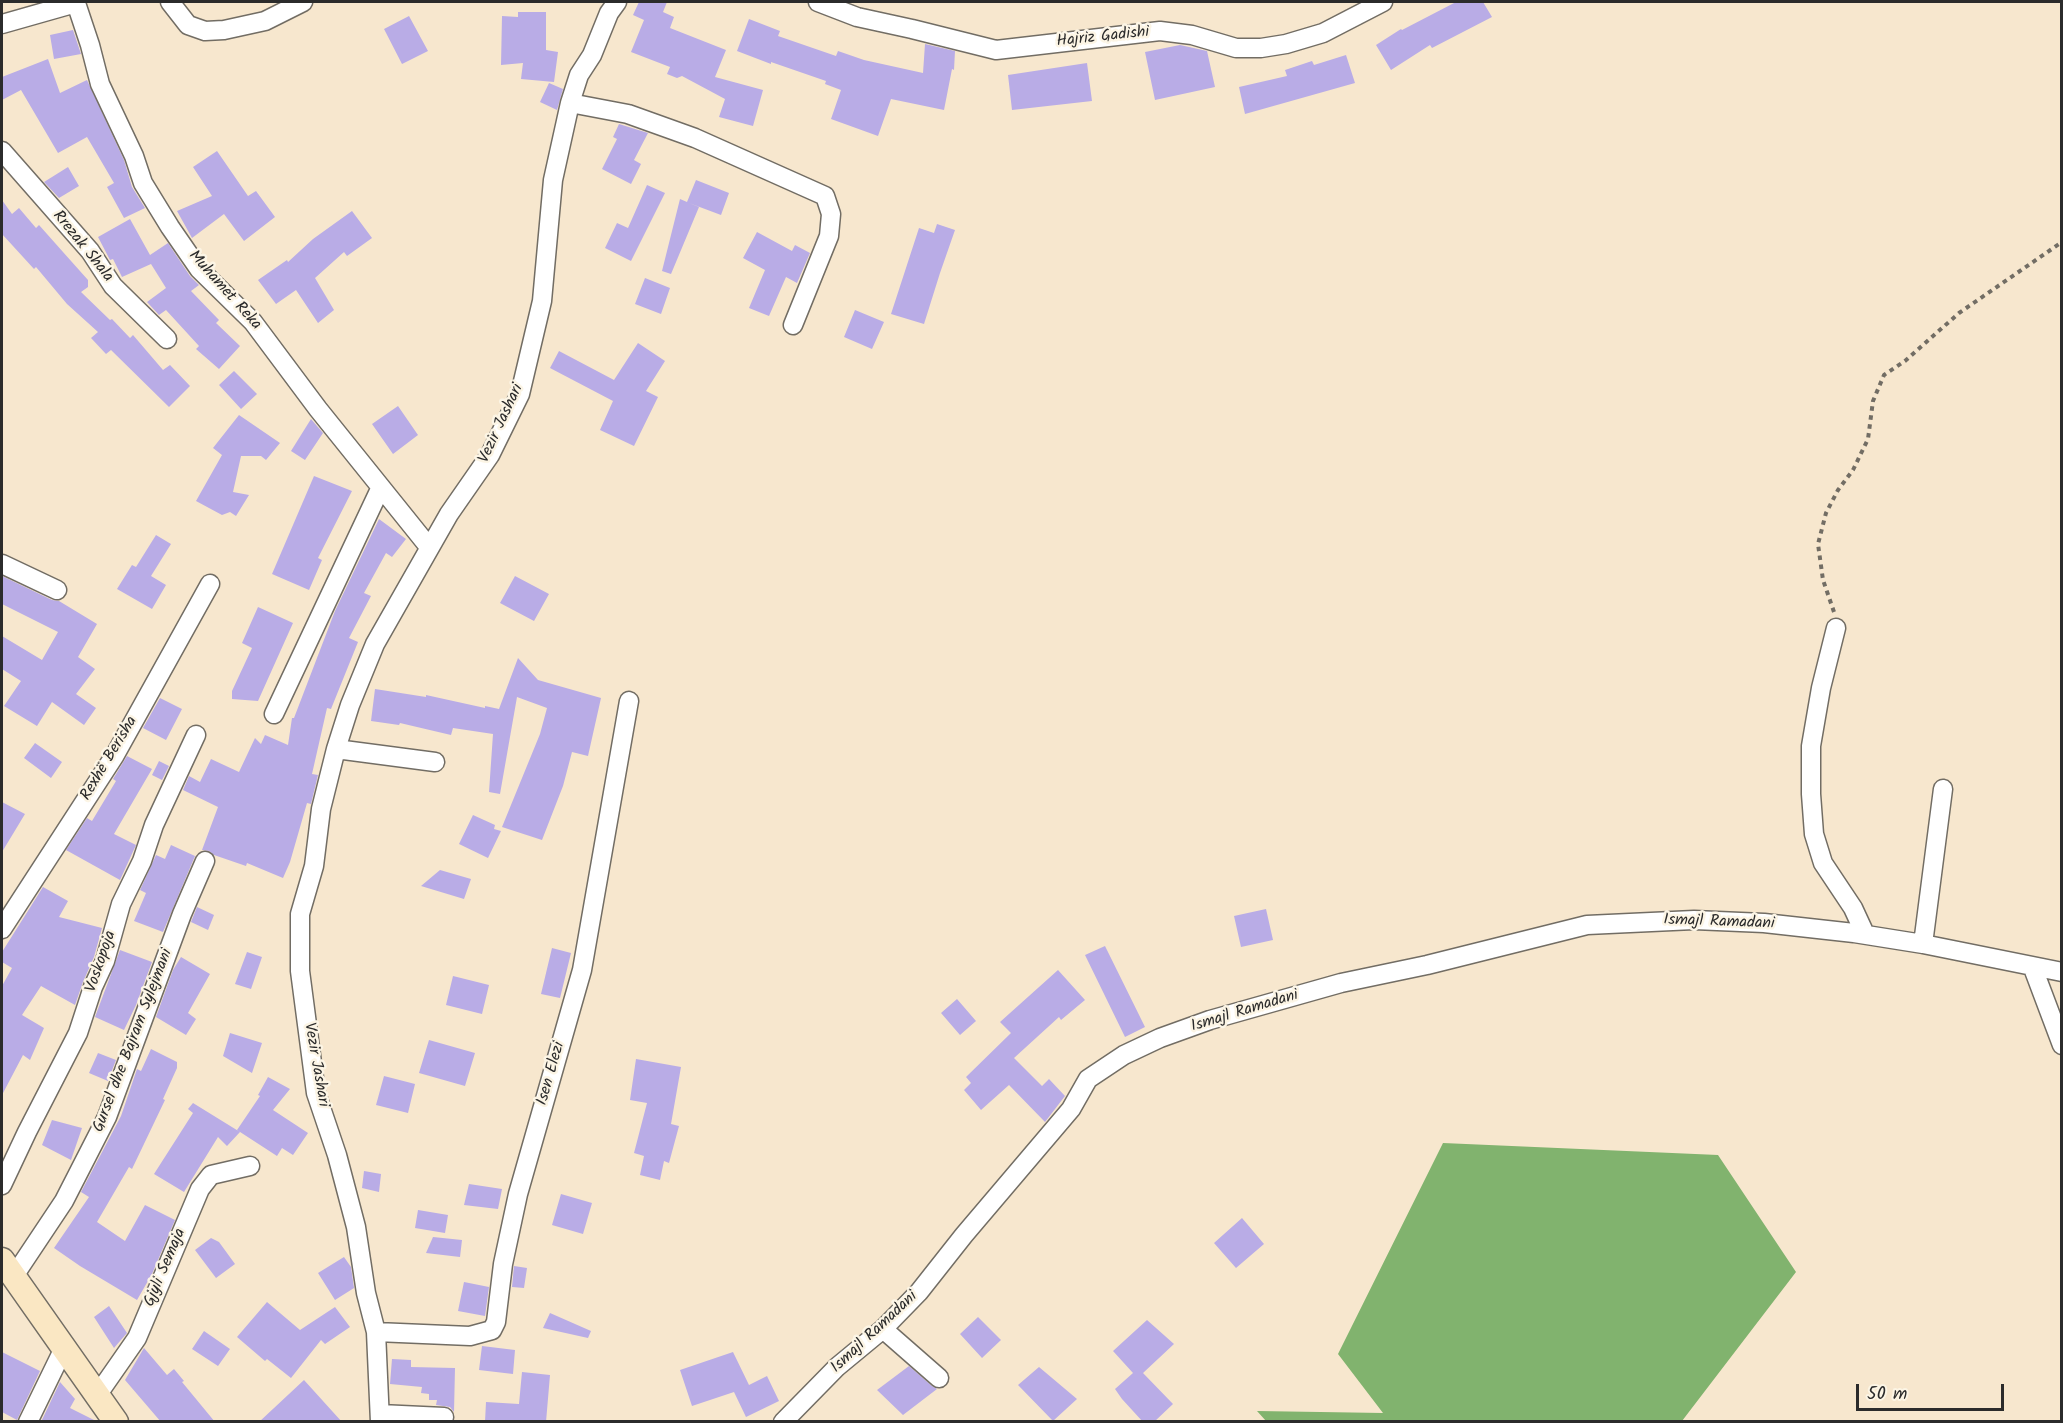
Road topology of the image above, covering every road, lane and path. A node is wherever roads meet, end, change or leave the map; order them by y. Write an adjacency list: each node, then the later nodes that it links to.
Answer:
1 (76, 2): 7 (street); 14 (street, Muhamet Reka)
2 (170, 2): 3 (street)
3 (303, 2)
4 (617, 2): 9 (street, Vezir Jashari)
5 (818, 2): 6 (street, Hajriz Gadishi)
6 (1383, 2)
7 (29, 9): 8 (street)
8 (2, 24)
9 (570, 103): 12 (street); 15 (street, Vezir Jashari)
10 (2, 151): 13 (street, Rrezak Shala)
11 (2061, 242): 19 (path)
12 (793, 326)
13 (167, 339)
14 (380, 489): 15 (street, Muhamet Reka); 21 (street)
15 (429, 547): 23 (street, Vezir Jashari)
16 (2, 564): 18 (street)
17 (210, 584): 27 (street, Rexhë Berisha)
18 (57, 590)
19 (1836, 628): 28 (street)
20 (629, 701): 37 (street, Isen Elezi)
21 (274, 714)
22 (196, 735): 34 (street, Voskopoja)
23 (336, 750): 24 (street); 37 (street, Vezir Jashari)
24 (435, 762)
25 (1943, 789): 29 (street)
26 (205, 861): 35 (street, Gursel dhe Bajram Sylejmani)
27 (2, 929)
28 (1865, 934): 29 (street, Ismajl Ramadani); 36 (street, Ismajl Ramadani)
29 (1923, 944): 30 (street, Ismajl Ramadani)
30 (2032, 968): 31 (street, Ismajl Ramadani); 32 (street)
31 (2061, 972)
32 (2061, 1044)
33 (250, 1166): 40 (street, Gjyli Semaja)
34 (2, 1185)
35 (8, 1268): 38 (street, Gursel dhe Bajram Sylejmani)
36 (883, 1329): 39 (street); 45 (street, Ismajl Ramadani)
37 (376, 1332): 42 (street, Vezir Jashari)
38 (64, 1348): 40 (street, Gursel dhe Bajram Sylejmani); 43 (street)
39 (939, 1378)
40 (98, 1394): 44 (street, Gursel dhe Bajram Sylejmani)
41 (444, 1417): 42 (street, Vezir Jashari)
42 (380, 1418)
43 (28, 1422)
44 (116, 1422)
45 (783, 1422)

